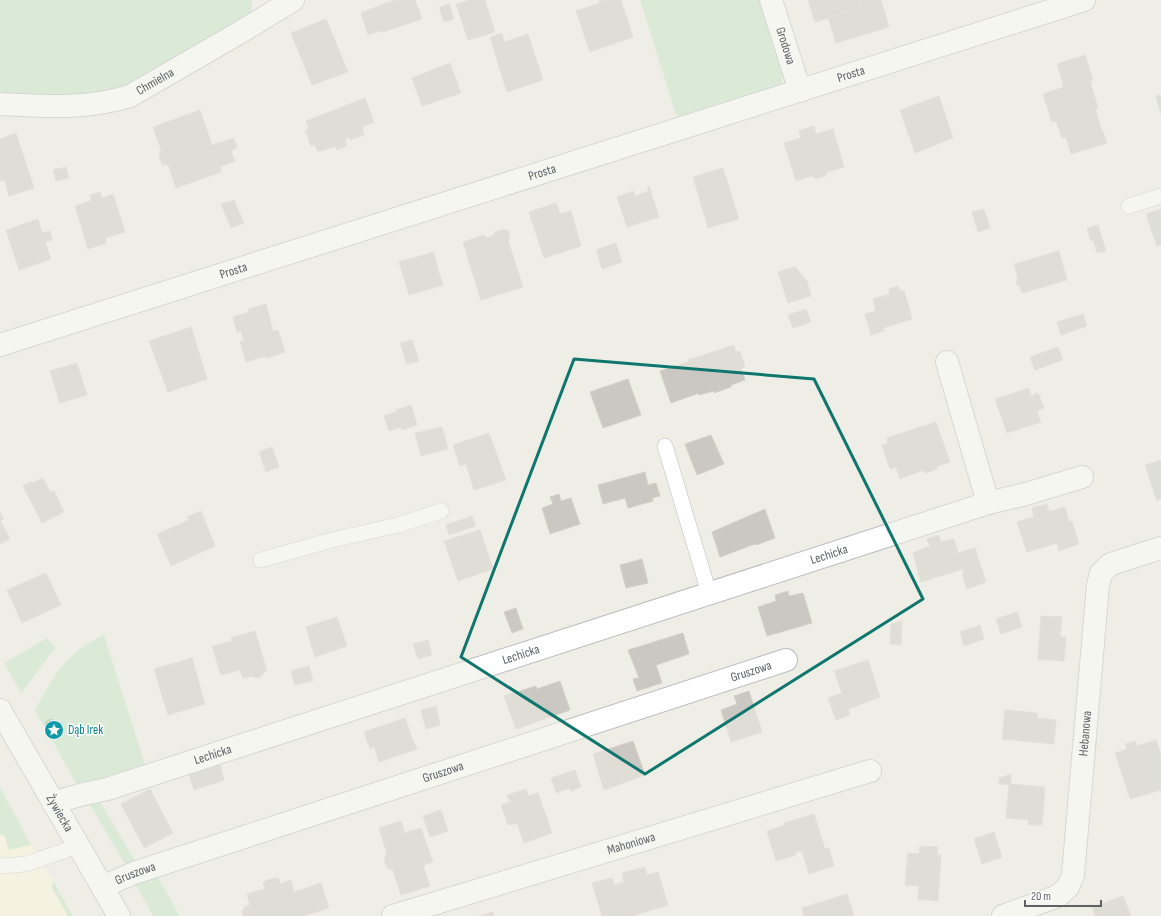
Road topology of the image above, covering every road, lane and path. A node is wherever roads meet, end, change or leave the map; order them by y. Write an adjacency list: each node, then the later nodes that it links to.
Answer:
1 (293, 0): 5 (street, Chmielna)
2 (771, 0): 4 (street, Grodowa)
3 (1084, 0): 4 (street, Prosta)
4 (800, 91): 8 (street, Prosta)
5 (0, 104)
6 (1161, 196): 7 (lane)
7 (1129, 206)
8 (0, 346)
9 (947, 362): 12 (street)
10 (665, 446): 16 (lane)
11 (1082, 477): 12 (street, Lechicka)
12 (988, 503): 16 (street, Lechicka)
13 (441, 511): 15 (lane)
14 (1161, 548): 26 (street, Hebanowa)
15 (261, 560)
16 (709, 593): 20 (street, Lechicka)
17 (786, 660): 23 (street, Gruszowa)
18 (0, 710): 20 (street, Żywiecka)
19 (870, 771): 25 (street, Mahoniowa)
20 (53, 803): 21 (street, Żywiecka)
21 (78, 846): 22 (lane); 23 (street, Żywiecka)
22 (0, 866)
23 (102, 887): 24 (street, Żywiecka)
24 (114, 913)
25 (393, 916)
26 (1003, 916)

